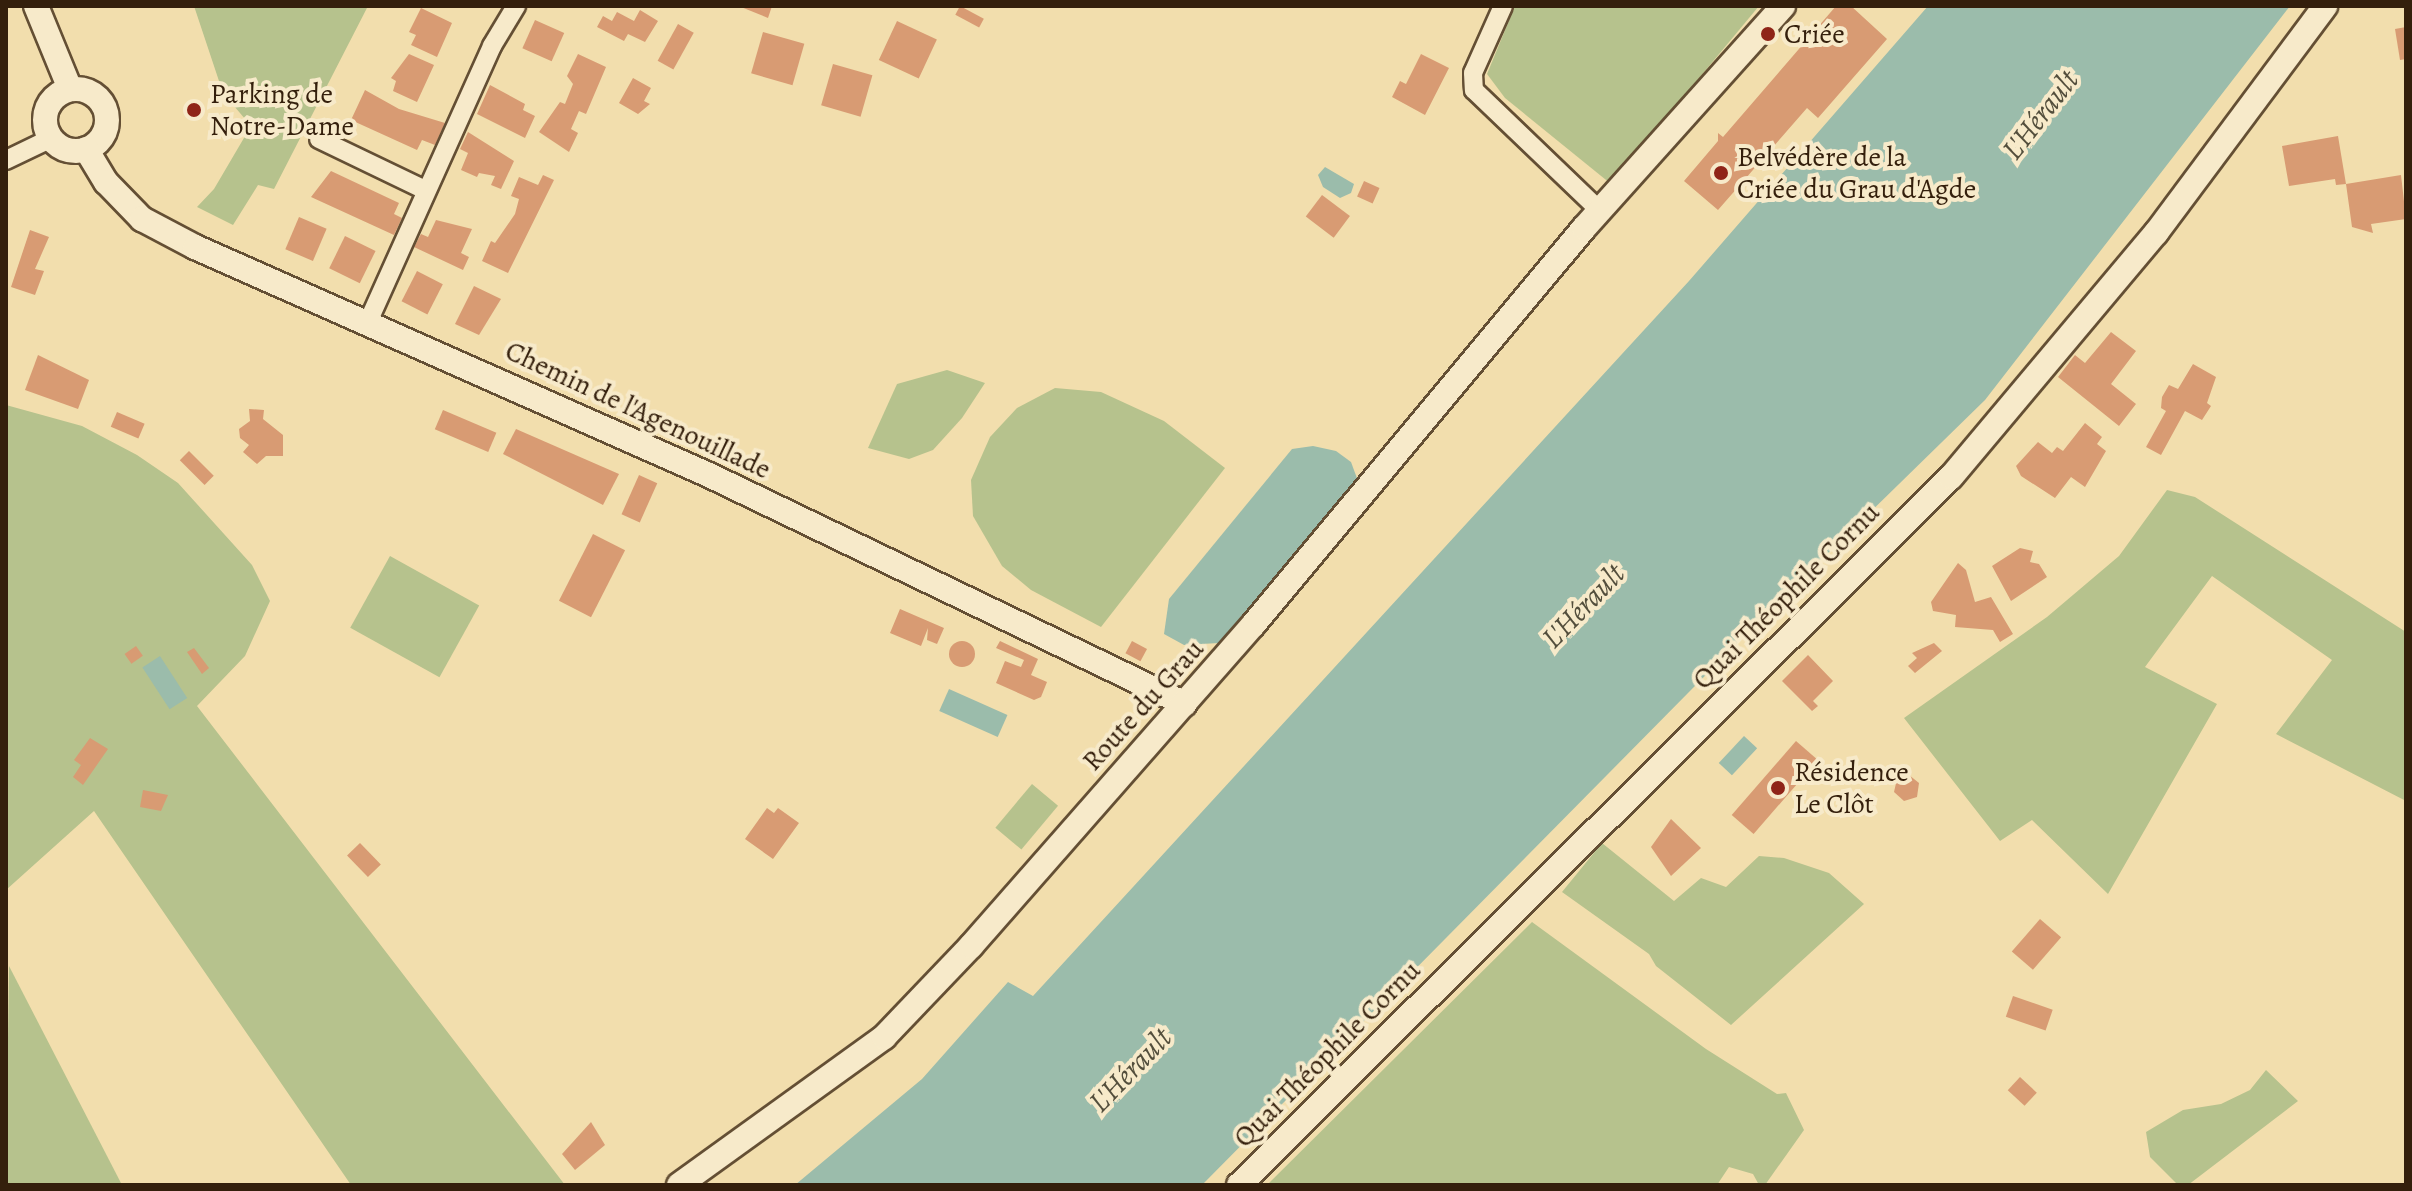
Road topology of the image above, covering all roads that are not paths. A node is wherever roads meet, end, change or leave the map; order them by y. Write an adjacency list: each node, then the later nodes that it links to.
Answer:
1 (36, 6): 6 (street)
2 (516, 6): 11 (street)
3 (1503, 6): 12 (street)
4 (1783, 6): 12 (street, Route du Grau)
5 (2325, 6): 16 (street, Quai Théophile Cornu)
6 (70, 89): 7 (street); 9 (street)
7 (52, 138): 9 (street); 10 (street)
8 (319, 139): 11 (street)
9 (86, 149): 13 (street, Chemin de l'Agenouillade)
10 (6, 160)
11 (425, 190): 13 (street)
12 (1600, 211): 14 (street, Route du Grau)
13 (368, 322): 14 (street, Chemin de l'Agenouillade)
14 (1185, 704): 15 (street, Route du Grau)
15 (679, 1185)
16 (1239, 1185)

